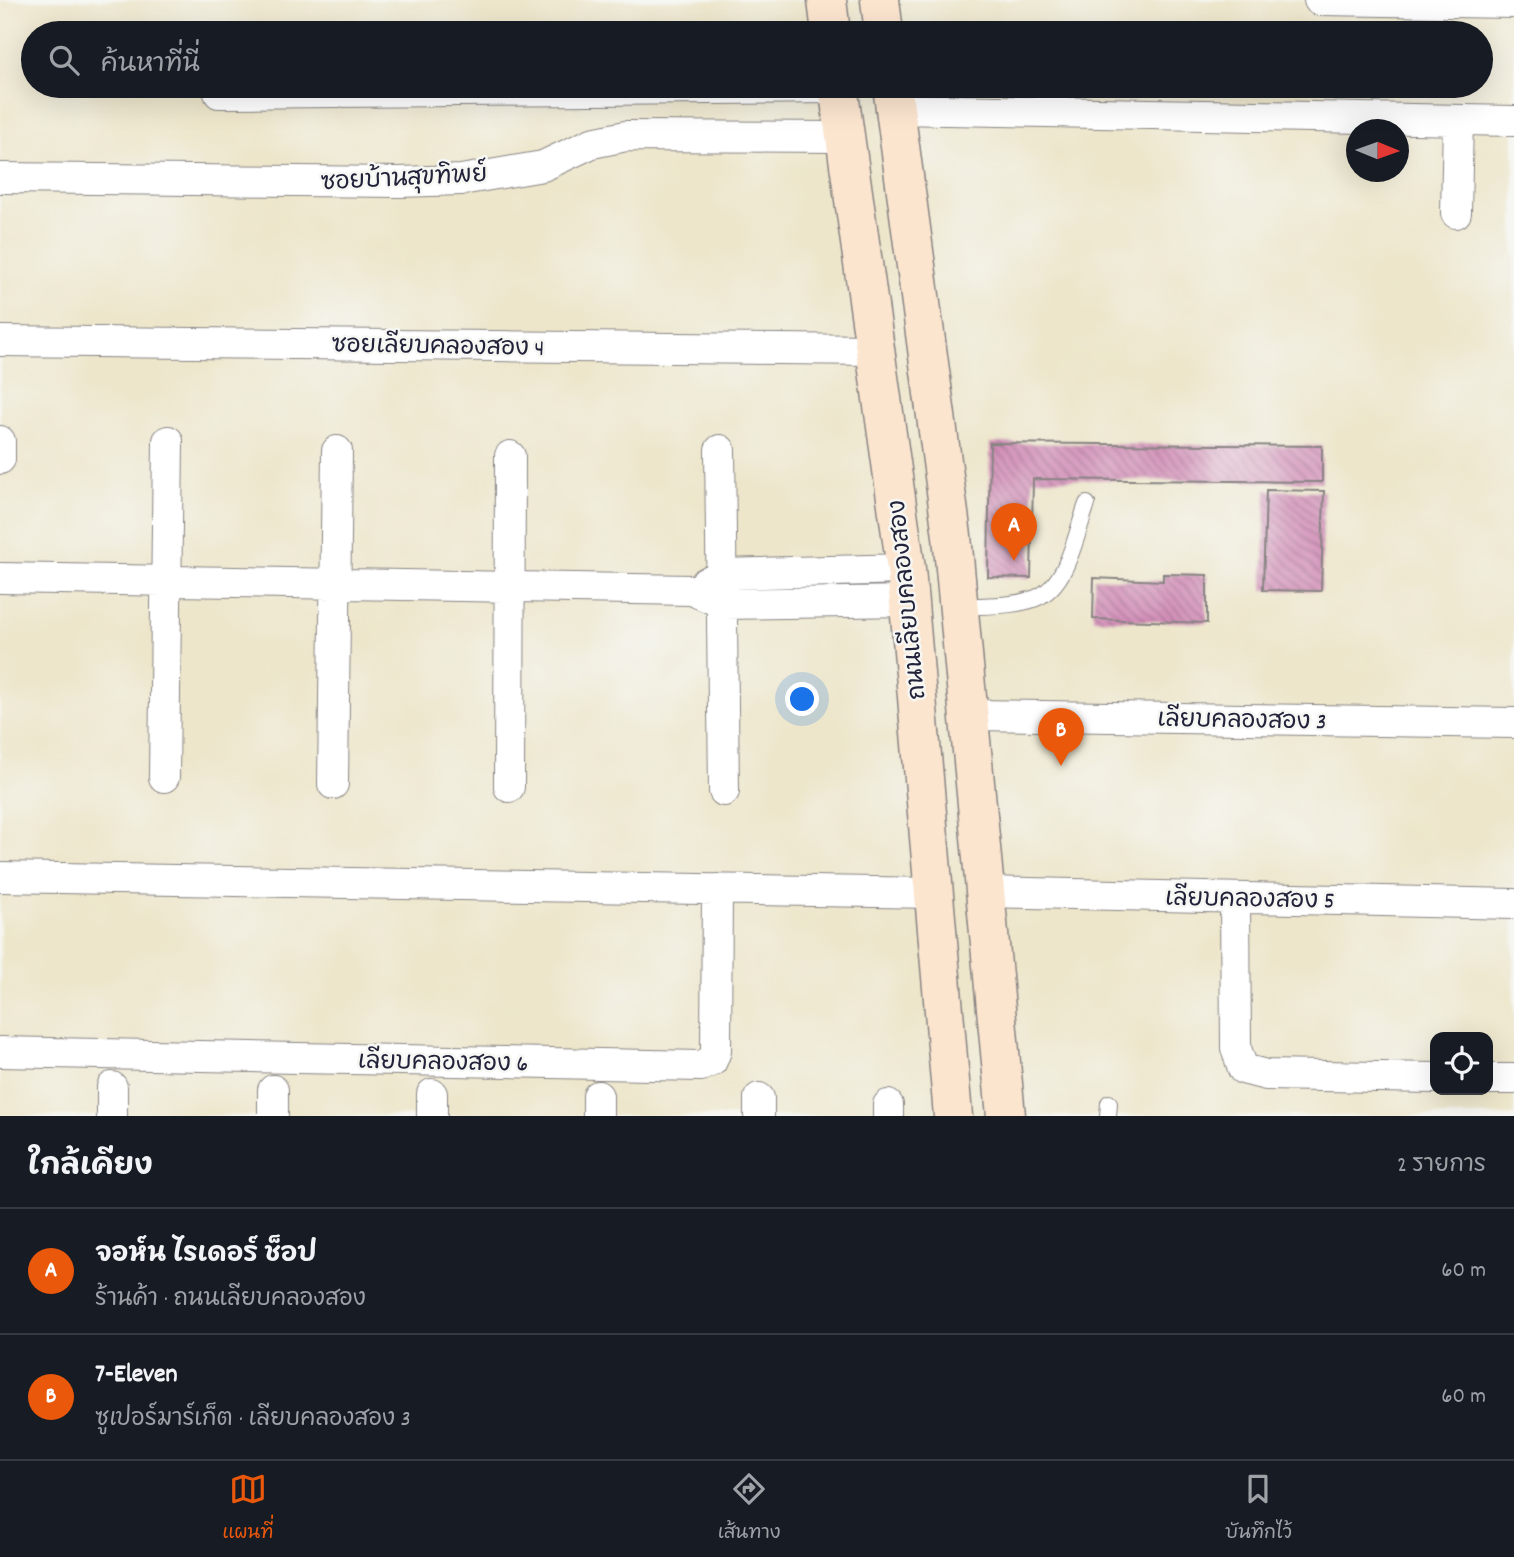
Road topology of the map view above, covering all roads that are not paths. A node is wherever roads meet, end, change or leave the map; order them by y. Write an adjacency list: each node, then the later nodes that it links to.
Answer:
1 (827, 0): 5 (main road)
2 (880, 0): 6 (main road)
3 (1320, 0): 4 (street)
4 (1514, 3)
5 (830, 21)
6 (883, 21)
7 (839, 98): 12 (main road, ถนนเลียบคลองสอง)
8 (893, 98): 24 (main road)
9 (918, 98): 10 (street)
10 (1458, 120): 11 (street); 14 (street)
11 (1514, 121)
12 (844, 137): 13 (street, ซอยบ้านสุขทิพย์); 16 (main road, ถนนเลียบคลองสอง)
13 (0, 178)
14 (1456, 213)
15 (0, 341): 16 (street, ซอยเลียบคลองสอง 4)
16 (875, 350): 25 (main road, ถนนเลียบคลองสอง)
17 (0, 441): 22 (street)
18 (168, 441): 28 (street)
19 (337, 450): 29 (street)
20 (720, 450): 26 (street)
21 (510, 456): 30 (street)
22 (0, 460)
23 (1087, 503): 33 (lane)
24 (952, 536): 25 (main road); 33 (main road)
25 (906, 570): 26 (street); 32 (street); 43 (main road, ถนนเลียบคลองสอง)
26 (722, 574): 31 (street); 32 (street)
27 (0, 578): 28 (street)
28 (167, 581): 29 (street); 36 (street)
29 (336, 585): 30 (street); 37 (street)
30 (511, 588): 31 (street); 38 (street)
31 (692, 590): 32 (street)
32 (724, 604): 39 (street)
33 (960, 607): 34 (main road)
34 (971, 715): 35 (street, เลียบคลองสอง 3); 42 (main road)
35 (1514, 723)
36 (164, 777)
37 (333, 785)
38 (509, 787)
39 (724, 791)
40 (0, 877): 41 (street)
41 (717, 889): 43 (street); 46 (street, เลียบคลองสอง 6)
42 (986, 892): 44 (street, เลียบคลองสอง 5); 51 (main road)
43 (934, 893): 50 (main road, ถนนเลียบคลองสอง)
44 (1235, 898): 45 (street, เลียบคลองสอง 5); 47 (street)
45 (1514, 904)
46 (0, 1052)
47 (1430, 1078)
48 (1493, 1079): 49 (street)
49 (1514, 1079)
50 (953, 1116)
51 (1006, 1116)

